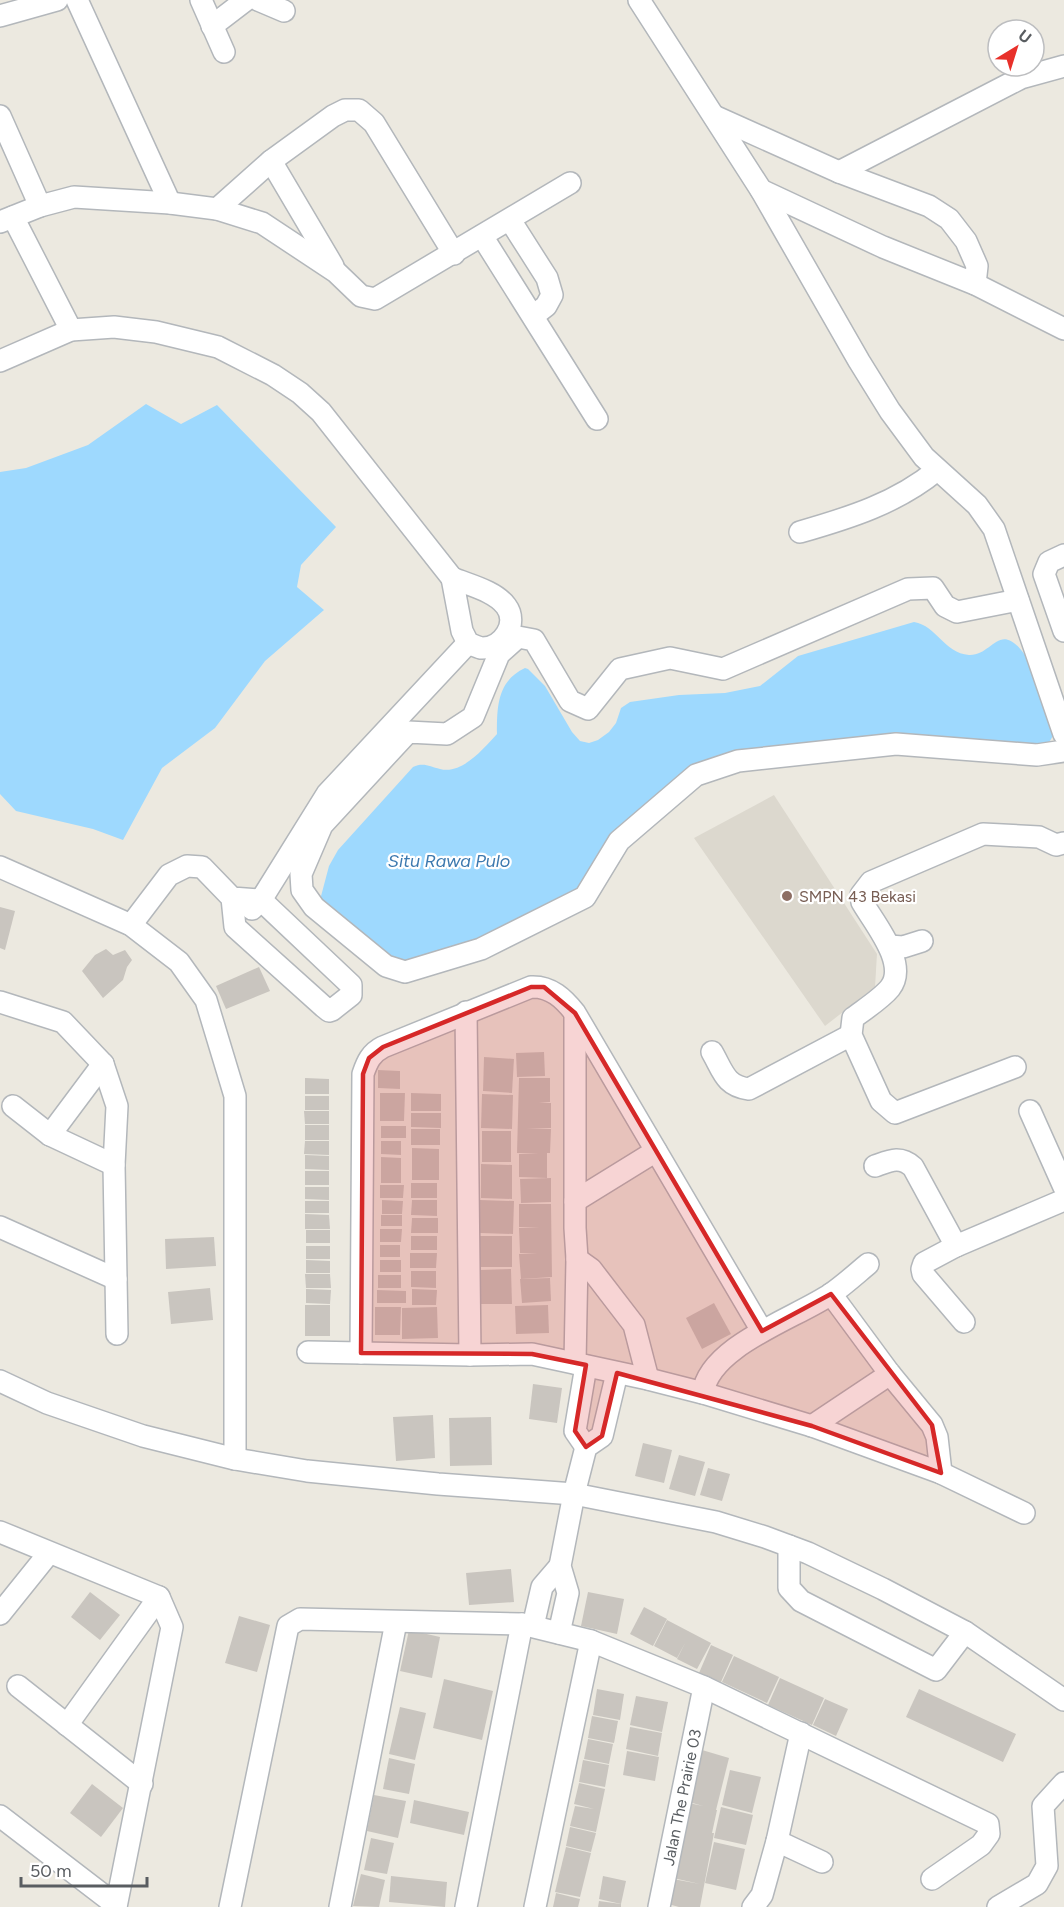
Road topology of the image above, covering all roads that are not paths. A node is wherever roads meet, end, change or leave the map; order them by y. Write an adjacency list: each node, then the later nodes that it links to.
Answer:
1 (57, 0): 8 (street)
2 (77, 0): 18 (street)
3 (201, 0): 9 (street)
4 (246, 0): 9 (street)
5 (258, 0): 7 (street)
6 (639, 0): 13 (street)
7 (284, 11)
8 (0, 16)
9 (212, 26): 10 (street)
10 (224, 52)
11 (1064, 66): 15 (street)
12 (0, 116): 19 (street)
13 (714, 116): 15 (street); 17 (street)
14 (271, 160): 20 (street); 24 (street); 25 (street)
15 (839, 172): 26 (street)
16 (570, 183): 22 (street)
17 (761, 190): 26 (street); 32 (street)
18 (170, 203): 19 (street); 20 (street)
19 (40, 206): 21 (street)
20 (217, 209): 25 (street)
21 (7, 220): 29 (street)
22 (510, 220): 23 (street); 27 (street)
23 (482, 236): 24 (street); 27 (street)
24 (454, 254): 25 (street)
25 (336, 272)
26 (975, 284): 28 (street)
27 (532, 316): 31 (street)
28 (1064, 329)
29 (71, 330): 30 (street); 35 (street)
30 (0, 361)
31 (597, 419)
32 (937, 470): 33 (street); 36 (street)
33 (800, 532)
34 (1055, 560): 37 (street)
35 (452, 578): 38 (street); 38 (street)
36 (1018, 600): 39 (street); 40 (street)
37 (1064, 631)
38 (468, 643): 44 (street)
39 (1064, 734)
40 (1064, 751)
41 (1064, 843): 48 (street)
42 (0, 867): 45 (street)
43 (232, 898): 44 (street); 45 (street); 46 (street)
44 (261, 900): 46 (street); 46 (street)
45 (131, 925): 85 (street)
46 (235, 927)
47 (922, 941): 48 (street)
48 (889, 946): 52 (street)
49 (3, 1007): 54 (street)
50 (466, 1012): 51 (street); 75 (street); 76 (street)
51 (575, 1013): 59 (street); 64 (street)
52 (851, 1035): 53 (street); 55 (street)
53 (712, 1052)
54 (103, 1064): 58 (street); 60 (street)
55 (1015, 1067)
56 (12, 1106): 58 (street)
57 (1030, 1111): 62 (street)
58 (50, 1135): 60 (street)
59 (656, 1151): 64 (street); 72 (street)
60 (114, 1165): 69 (street)
61 (875, 1166): 66 (street)
62 (1064, 1187)
63 (1064, 1200): 66 (street)
64 (575, 1201): 67 (street)
65 (0, 1227): 69 (street)
66 (956, 1246): 71 (street)
67 (577, 1259): 77 (street); 80 (street)
68 (868, 1264): 70 (street)
69 (116, 1279): 73 (street)
70 (831, 1294): 72 (street); 79 (street)
71 (964, 1322)
72 (762, 1330): 82 (street)
73 (117, 1334)
74 (308, 1352): 75 (street)
75 (361, 1353): 76 (street)
76 (470, 1355): 77 (street)
77 (581, 1364): 78 (street); 84 (street)
78 (617, 1373): 80 (street); 84 (street)
79 (890, 1374): 83 (street); 86 (street)
80 (648, 1379): 82 (street)
81 (0, 1381): 85 (street)
82 (703, 1393): 83 (street)
83 (812, 1426): 86 (street)
84 (586, 1447): 87 (street)
85 (235, 1459): 87 (street)
86 (941, 1473): 88 (street)
87 (574, 1494): 90 (street); 92 (street)
88 (1024, 1513)
89 (0, 1532): 91 (street)
90 (789, 1546): 97 (street); 97 (street)
91 (49, 1553): 93 (street); 94 (street)
92 (560, 1566): 96 (street); 98 (street)
93 (159, 1597): 103 (street); 106 (street)
94 (0, 1614)
95 (396, 1622): 96 (street); 112 (street); 113 (street)
96 (528, 1625): 98 (street); 114 (street)
97 (965, 1632): 102 (street)
98 (559, 1633): 99 (street)
99 (591, 1641): 101 (street); 115 (street)
100 (18, 1686): 103 (street)
101 (704, 1687): 104 (street); 116 (street, Jalan The Prairie 03)
102 (1064, 1700)
103 (67, 1725): 106 (street)
104 (801, 1733): 108 (street); 110 (street)
105 (1064, 1783): 118 (street)
106 (141, 1784): 111 (street)
107 (0, 1816): 111 (street)
108 (777, 1841): 109 (street); 117 (street)
109 (822, 1862)
110 (932, 1879)
111 (116, 1906)
112 (230, 1907)
113 (340, 1907)
114 (466, 1907)
115 (535, 1907)
116 (659, 1907)
117 (753, 1907)
118 (998, 1907)

